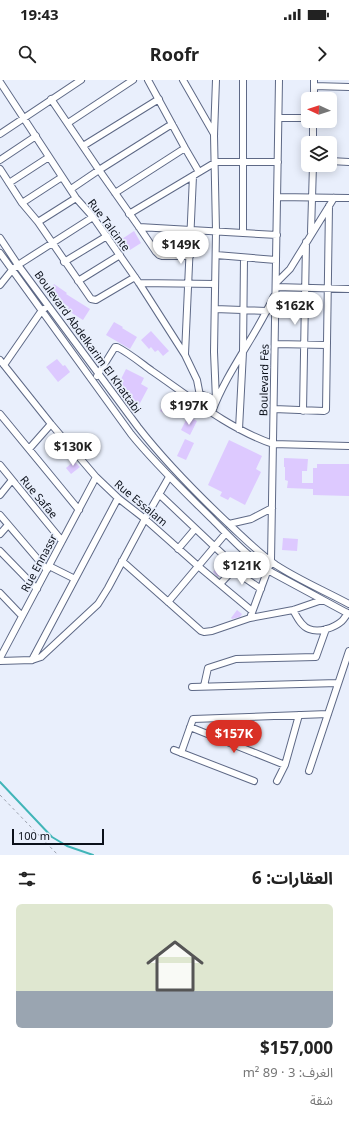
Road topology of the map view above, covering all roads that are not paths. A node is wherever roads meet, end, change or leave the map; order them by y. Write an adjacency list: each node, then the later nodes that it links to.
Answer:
1 (81, 80): 11 (street)
2 (133, 80): 16 (street)
3 (148, 80): 12 (street)
4 (183, 80): 19 (street)
5 (216, 80): 19 (street)
6 (243, 80): 27 (street)
7 (279, 80): 14 (street, Boulevard Fès)
8 (0, 81): 13 (street, Rue Talcinte)
9 (314, 83): 10 (street)
10 (349, 87)
11 (51, 99): 13 (street); 16 (street)
12 (159, 99): 17 (street); 21 (street)
13 (24, 118): 18 (street); 20 (street, Rue Talcinte)
14 (279, 118): 15 (street); 28 (street, Boulevard Fès)
15 (301, 118)
16 (68, 123): 21 (street)
17 (172, 124): 22 (street); 31 (street)
18 (0, 134)
19 (214, 134): 26 (street)
20 (36, 136): 23 (street, Rue Talcinte); 24 (street)
21 (84, 146): 31 (street)
22 (185, 148): 32 (street); 38 (street)
23 (49, 157): 35 (street, Rue Talcinte); 36 (street)
24 (0, 160)
25 (337, 161): 29 (street)
26 (216, 162): 27 (street); 32 (street); 51 (street)
27 (243, 162): 28 (street); 52 (street)
28 (278, 162): 39 (street, Boulevard Fès)
29 (349, 162)
30 (0, 169): 36 (street)
31 (98, 170): 37 (street); 38 (street)
32 (199, 172): 34 (street)
33 (313, 172): 40 (street)
34 (193, 176): 46 (street); 50 (street)
35 (62, 177): 37 (street, Rue Talcinte); 44 (street)
36 (9, 183): 44 (street)
37 (71, 189): 41 (street, Rue Talcinte)
38 (115, 193): 46 (street)
39 (277, 197): 40 (street); 54 (street, Boulevard Fès)
40 (312, 197): 42 (street); 53 (street)
41 (76, 198): 47 (street, Rue Talcinte); 48 (street)
42 (334, 198): 43 (street); 45 (street)
43 (349, 198)
44 (22, 203): 48 (street)
45 (329, 206): 53 (street); 76 (street)
46 (130, 214): 49 (street)
47 (93, 217): 55 (street, Rue Talcinte); 58 (street)
48 (38, 222): 58 (street)
49 (139, 226): 50 (street); 62 (street)
50 (192, 230): 51 (street); 62 (street)
51 (216, 231): 52 (street); 61 (street)
52 (243, 233): 54 (street)
53 (310, 234): 57 (street)
54 (276, 235): 64 (street, Boulevard Fès)
55 (106, 236): 60 (street, Rue Talcinte); 65 (street)
56 (0, 238): 66 (street, Boulevard Abdelkarim El Khattabi)
57 (306, 242): 74 (street); 75 (street)
58 (52, 243): 65 (street); 66 (street)
59 (0, 253): 67 (street, Boulevard Abdelkarim El Khattabi)
60 (120, 255): 68 (street, Rue Talcinte); 69 (street)
61 (216, 255): 63 (street); 72 (street)
62 (190, 256): 71 (street)
63 (244, 258): 64 (street); 80 (street)
64 (276, 260): 74 (street, Boulevard Fès)
65 (64, 262): 69 (street)
66 (18, 265): 67 (street); 78 (street, Boulevard Abdelkarim El Khattabi)
67 (12, 270): 73 (street); 81 (street, Boulevard Abdelkarim El Khattabi)
68 (134, 277): 69 (street); 70 (street, Rue Talcinte)
69 (78, 281)
70 (139, 283): 71 (street); 87 (street, Rue Talcinte)
71 (189, 284): 72 (street); 87 (street)
72 (215, 284): 79 (street)
73 (0, 285)
74 (276, 288): 75 (street); 82 (street); 83 (street, Boulevard Fès)
75 (305, 288): 76 (street); 84 (street)
76 (328, 289): 77 (street); 85 (street)
77 (349, 289)
78 (48, 306): 81 (street); 89 (street, Boulevard Abdelkarim El Khattabi)
79 (215, 309): 80 (street); 92 (street)
80 (244, 310): 82 (street); 86 (street)
81 (42, 311): 88 (street); 90 (street, Boulevard Abdelkarim El Khattabi)
82 (267, 312): 86 (street)
83 (275, 344): 84 (street); 94 (street, Boulevard Fès)
84 (303, 345): 85 (street); 95 (street)
85 (327, 345): 95 (street)
86 (243, 352): 92 (street); 99 (street)
87 (185, 354): 91 (street, Rue Talcinte)
88 (2, 363): 98 (street, Rue Essalam)
89 (99, 375): 90 (street); 93 (street); 114 (street, Boulevard Abdelkarim El Khattabi)
90 (93, 380): 105 (street, Boulevard Abdelkarim El Khattabi)
91 (200, 394): 92 (street); 93 (street, Rue Talcinte)
92 (216, 400): 96 (street)
93 (202, 406): 96 (street)
94 (274, 409): 95 (street); 100 (street, Boulevard Fès)
95 (302, 410)
96 (212, 412): 99 (street)
97 (0, 414): 102 (street)
98 (51, 424): 102 (street); 104 (street, Rue Essalam)
99 (240, 429): 100 (street)
100 (273, 444): 101 (street); 110 (street, Boulevard Fès)
101 (349, 446)
102 (29, 449): 111 (street)
103 (0, 465): 106 (street, Rue Safae)
104 (96, 477): 109 (street, Rue Essalam); 111 (street, Rue Ennassr)
105 (169, 477): 107 (street); 117 (street, Boulevard Abdelkarim El Khattabi)
106 (12, 480): 108 (street); 119 (street, Rue Safae)
107 (159, 494): 113 (street); 116 (street)
108 (0, 495)
109 (118, 498): 113 (street, Rue Essalam); 129 (street)
110 (272, 508): 114 (street); 124 (street, Boulevard Fès)
111 (79, 510): 119 (street, Rue Ennassr)
112 (0, 515): 115 (street)
113 (144, 519): 121 (street, Rue Essalam); 123 (street)
114 (229, 524): 124 (street, Boulevard Abdelkarim El Khattabi)
115 (8, 525): 118 (street); 126 (street)
116 (195, 529): 120 (street); 121 (street)
117 (226, 533): 120 (street); 128 (street, Boulevard Abdelkarim El Khattabi)
118 (0, 534)
119 (62, 541): 126 (street, Rue Ennassr)
120 (214, 547): 125 (street); 127 (street)
121 (178, 549): 125 (street, Rue Essalam)
122 (0, 551): 132 (street)
123 (122, 561): 135 (street); 145 (street)
124 (271, 561): 128 (street, Boulevard Fès); 136 (street, Boulevard Abdelkarim El Khattabi)
125 (198, 566): 130 (street, Rue Essalam); 135 (street)
126 (48, 568): 129 (street); 132 (street, Rue Ennassr)
127 (233, 570): 130 (street); 131 (street)
128 (268, 570): 131 (street, Boulevard Fès); 134 (street, Boulevard Abdelkarim El Khattabi)
129 (75, 579): 145 (street)
130 (220, 584): 138 (street, Rue Essalam)
131 (261, 588): 138 (street, Boulevard Fès)
132 (37, 589): 140 (street, Rue Ennassr)
133 (0, 593): 140 (street)
134 (322, 600): 137 (street); 139 (street, Boulevard Abdelkarim El Khattabi)
135 (168, 602): 141 (street)
136 (349, 604)
137 (293, 610): 141 (street); 142 (street)
138 (252, 611): 141 (street, Boulevard Fès)
139 (348, 614): 142 (street)
140 (22, 616): 144 (street, Rue Ennassr)
141 (250, 618)
142 (326, 629): 147 (street)
143 (349, 651): 146 (street)
144 (0, 659): 145 (street)
145 (32, 660)
146 (338, 683): 147 (street); 149 (street)
147 (204, 686): 148 (street)
148 (192, 687)
149 (328, 714): 150 (street); 155 (street)
150 (300, 715): 151 (street); 154 (street)
151 (190, 726): 153 (street); 154 (street)
152 (174, 750): 153 (street)
153 (181, 753): 156 (street)
154 (284, 765): 157 (street)
155 (309, 771)
156 (254, 781)
157 (277, 781)

